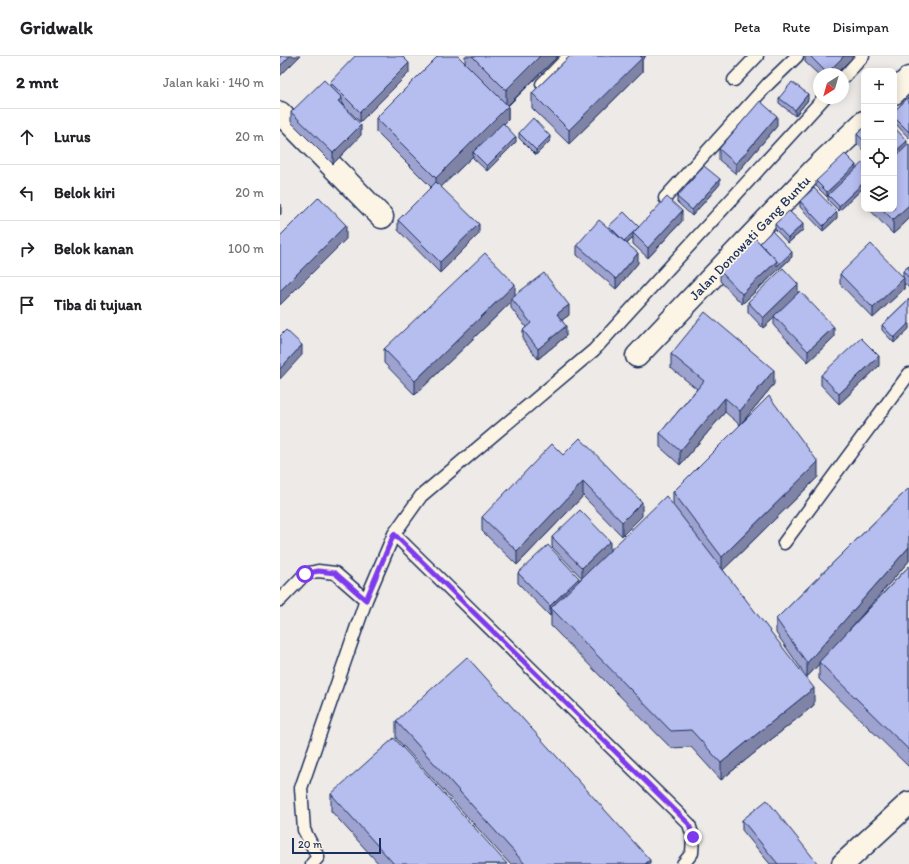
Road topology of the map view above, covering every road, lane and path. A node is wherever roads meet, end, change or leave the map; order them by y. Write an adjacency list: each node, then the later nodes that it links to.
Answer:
1 (569, 56): 8 (lane)
2 (757, 56): 7 (lane)
3 (798, 56): 13 (lane)
4 (863, 56): 5 (lane)
5 (849, 71)
6 (909, 78): 9 (street)
7 (734, 80)
8 (542, 84)
9 (897, 90)
10 (819, 104): 17 (lane)
11 (280, 113): 14 (street)
12 (861, 125): 15 (street, Jalan Donowati Gang Buntu)
13 (665, 198)
14 (382, 217)
15 (637, 356)
16 (909, 374): 18 (lane)
17 (394, 534): 20 (lane); 23 (lane)
18 (784, 543)
19 (280, 600): 20 (lane)
20 (366, 600): 22 (lane)
21 (909, 803): 24 (street)
22 (319, 862)
23 (683, 864)
24 (843, 864)

